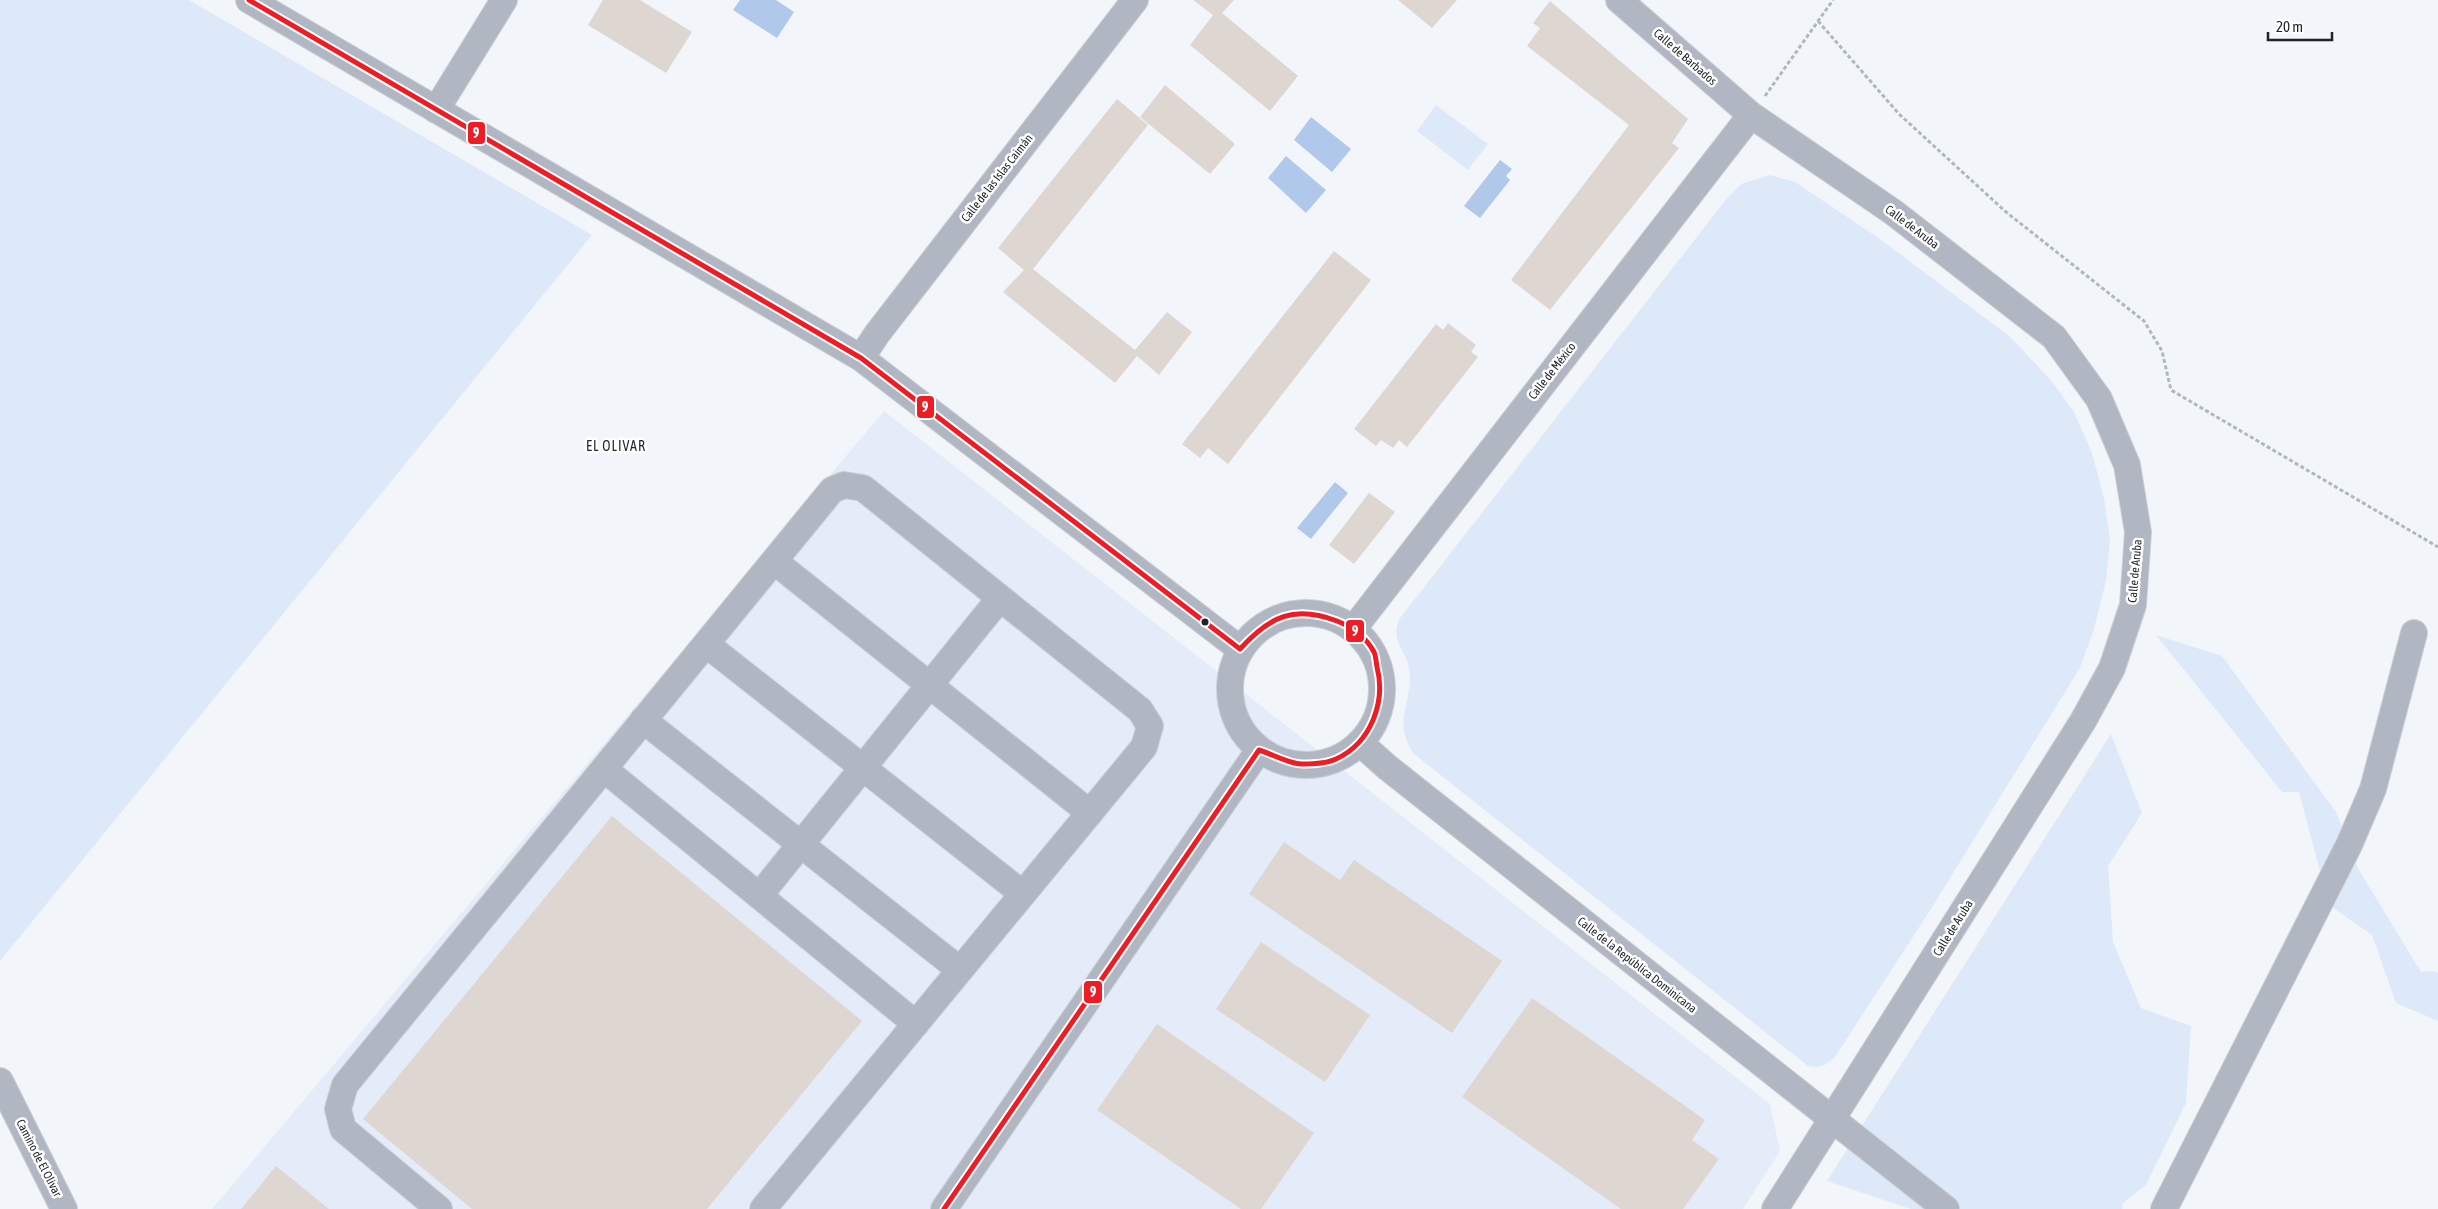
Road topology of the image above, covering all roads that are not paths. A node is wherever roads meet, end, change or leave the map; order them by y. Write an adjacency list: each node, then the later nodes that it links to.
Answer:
1 (248, 0): 5 (street)
2 (504, 0): 5 (street)
3 (1135, 0): 7 (street, Calle de las Islas Caimán)
4 (1619, 0): 6 (street, Calle de Barbados)
5 (436, 110): 7 (street)
6 (1751, 115): 10 (street, Calle de México); 27 (street, Calle de Aruba)
7 (861, 358): 13 (street)
8 (774, 561): 9 (street); 12 (street); 14 (street)
9 (1000, 598): 14 (street); 20 (street)
10 (1354, 628): 13 (street); 16 (street)
11 (2414, 633): 34 (street)
12 (706, 644): 15 (street); 18 (street)
13 (1240, 649): 17 (street)
14 (930, 685): 18 (street); 20 (street)
15 (643, 720): 19 (street); 21 (street)
16 (1360, 743): 17 (street); 27 (street, Calle de la República Dominicana)
17 (1259, 750): 31 (street)
18 (864, 768): 21 (street); 22 (street)
19 (604, 769): 23 (street); 29 (street)
20 (1090, 813): 22 (street)
21 (802, 845): 23 (street); 24 (street)
22 (1023, 894): 24 (street)
23 (759, 896): 25 (street)
24 (960, 970): 25 (street)
25 (916, 1024): 30 (street)
26 (0, 1081): 28 (street, Camino de El Olivar)
27 (1832, 1119): 32 (street); 33 (street, Calle de la República Dominicana)
28 (64, 1209)
29 (440, 1209)
30 (763, 1209)
31 (944, 1209)
32 (1775, 1209)
33 (1946, 1209)
34 (2164, 1209)

